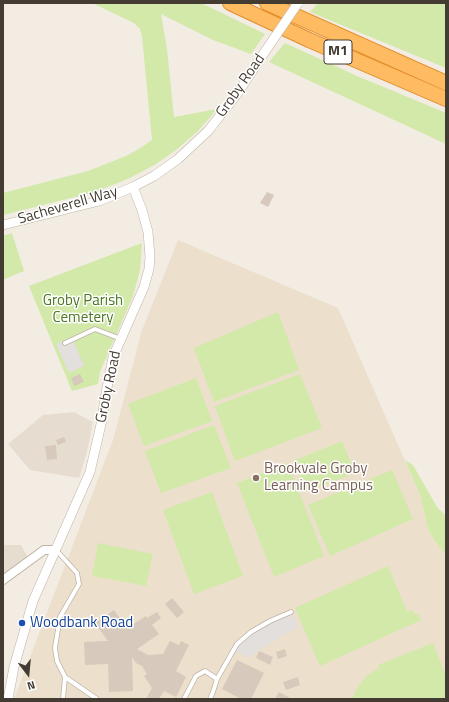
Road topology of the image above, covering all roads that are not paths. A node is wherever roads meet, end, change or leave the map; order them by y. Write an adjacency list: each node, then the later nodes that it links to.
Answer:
1 (230, 3): 5 (highway, M1)
2 (267, 3): 4 (highway, M1)
3 (298, 3): 6 (street, Groby Road, bridge)
4 (446, 83)
5 (446, 99)
6 (134, 187): 7 (street, Sacheverell Way); 8 (street, Groby Road)
7 (3, 225)
8 (121, 339): 9 (lane); 10 (street, Groby Road)
9 (65, 343)
10 (56, 550): 11 (street); 13 (lane); 15 (street, Groby Road)
11 (3, 580)
12 (291, 612): 14 (lane)
13 (65, 677): 17 (lane); 18 (lane)
14 (216, 679): 19 (lane); 20 (lane)
15 (6, 686): 16 (street, Groby Road)
16 (8, 699)
17 (63, 699)
18 (97, 699)
19 (184, 699)
20 (210, 699)

